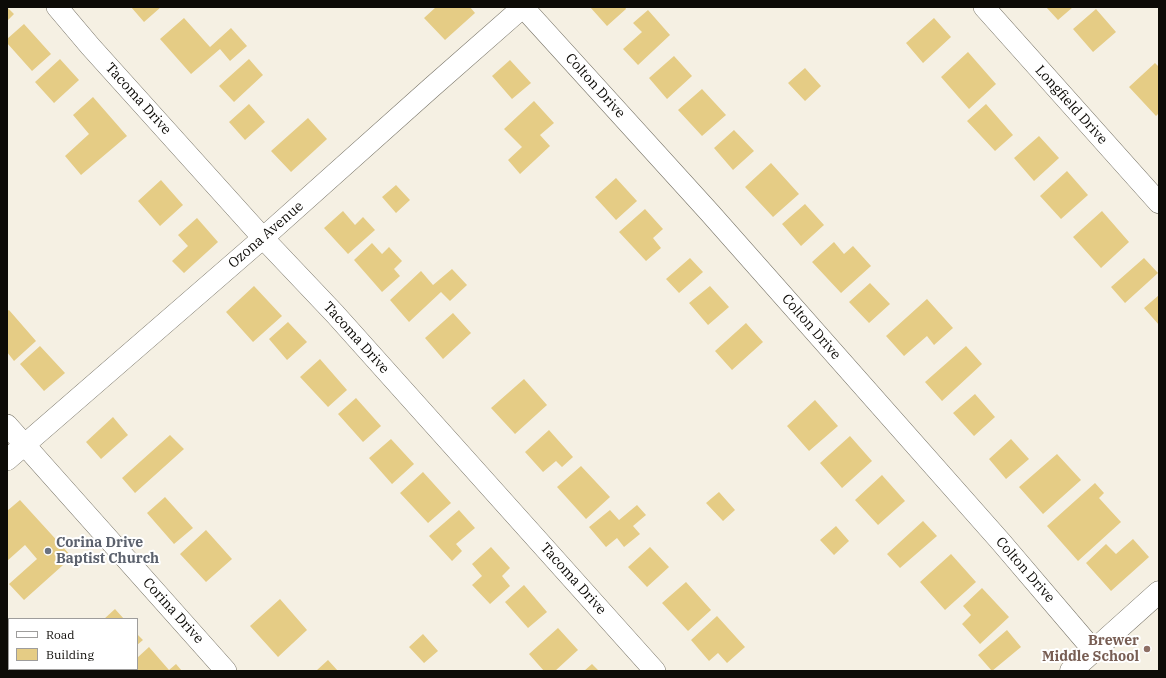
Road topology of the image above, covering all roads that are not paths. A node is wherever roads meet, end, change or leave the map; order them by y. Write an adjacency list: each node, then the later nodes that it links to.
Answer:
1 (57, 7): 5 (street, Tacoma Drive)
2 (523, 7): 5 (street, Ozona Avenue); 10 (street, Colton Drive)
3 (984, 7): 4 (street, Longfield Drive)
4 (1159, 203)
5 (264, 238): 7 (street, Ozona Avenue); 12 (street, Tacoma Drive)
6 (7, 425): 7 (street, Corina Drive)
7 (24, 444): 8 (street, Ozona Avenue); 11 (street, Corina Drive)
8 (7, 460)
9 (1159, 592): 10 (street)
10 (1094, 651): 13 (street)
11 (226, 671)
12 (655, 671)
13 (1071, 671)

